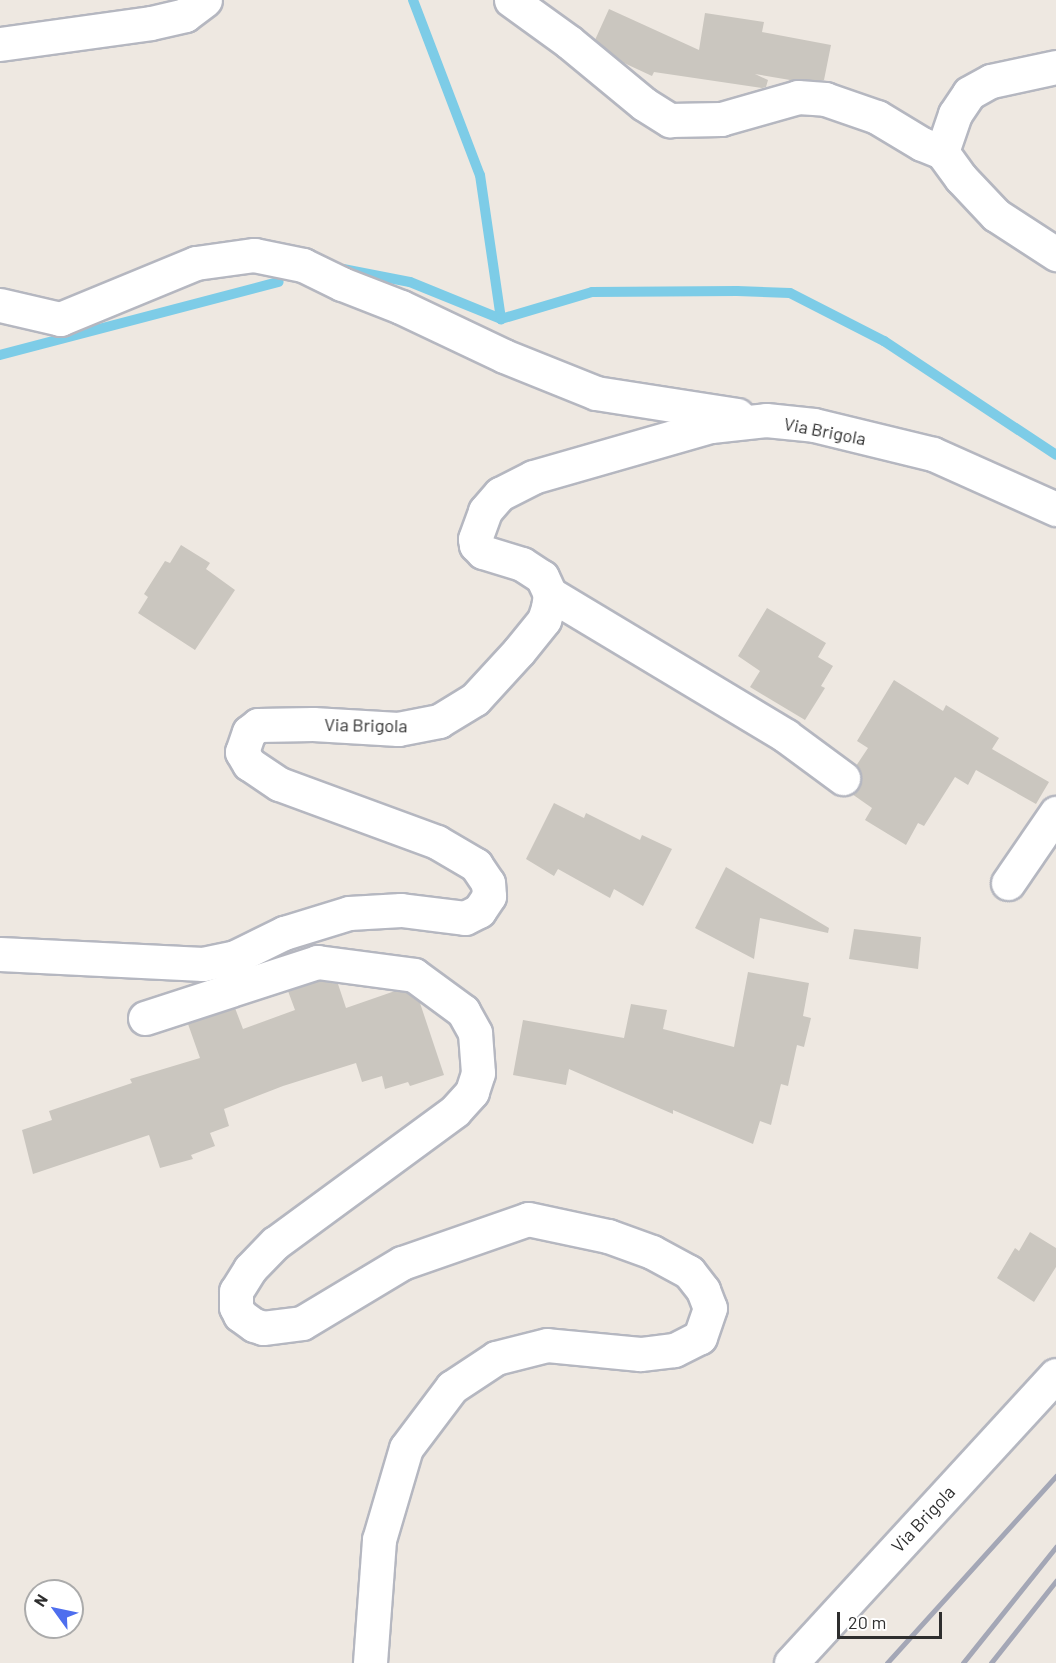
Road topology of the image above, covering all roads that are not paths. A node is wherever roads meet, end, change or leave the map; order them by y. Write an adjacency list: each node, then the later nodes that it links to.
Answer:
1 (204, 0): 3 (street)
2 (511, 0): 5 (street)
3 (0, 44)
4 (1056, 67): 5 (street)
5 (942, 152): 6 (street)
6 (1056, 254)
7 (0, 305): 8 (street)
8 (766, 420): 9 (street, Via Brigola); 10 (street, Via Brigola)
9 (1056, 509)
10 (550, 594): 11 (street); 14 (street, Via Brigola)
11 (843, 778)
12 (1056, 813): 13 (street)
13 (1008, 883)
14 (0, 954)
15 (145, 1018): 17 (street)
16 (1056, 1375): 18 (street, Via Brigola)
17 (370, 1663)
18 (791, 1663)

